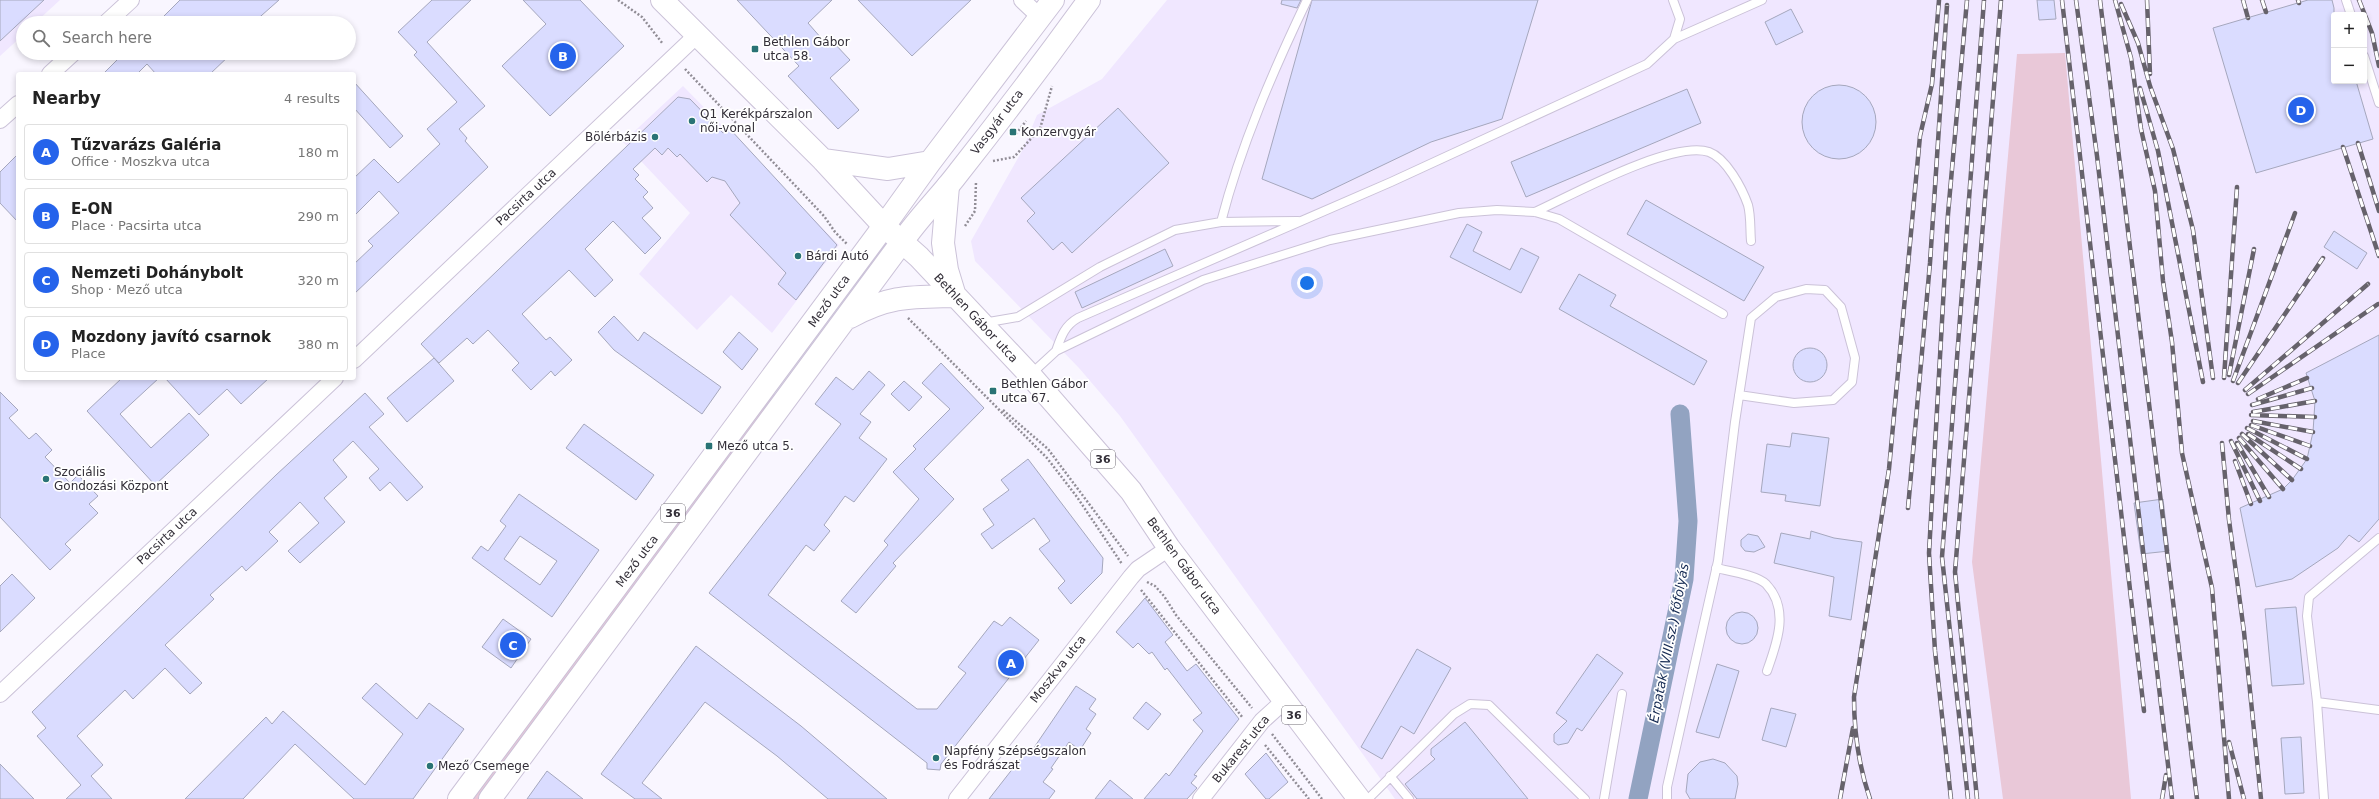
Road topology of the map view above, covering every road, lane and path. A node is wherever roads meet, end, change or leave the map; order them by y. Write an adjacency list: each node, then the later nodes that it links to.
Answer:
1 (131, 0): 12 (street)
2 (618, 0): 16 (path)
3 (662, 0): 14 (main road, Bethlen Gábor utca)
4 (1022, 0): 13 (street)
5 (1053, 0): 13 (main road)
6 (1089, 0): 28 (main road, Vasgyár utca)
7 (1307, 0): 31 (lane)
8 (1673, 0): 15 (lane)
9 (1762, 0): 15 (lane)
10 (2346, 0): 11 (lane)
11 (2350, 12)
12 (114, 16)
13 (1040, 17): 25 (main road)
14 (698, 34): 16 (street, Pacsirta utca); 24 (main road, Bethlen Gábor utca)
15 (1674, 39): 30 (lane)
16 (674, 57): 36 (path); 43 (street, Pacsirta utca)
17 (65, 60): 19 (street)
18 (2367, 65): 21 (lane)
19 (52, 72)
20 (1053, 82): 26 (path)
21 (2379, 103)
22 (16, 106): 23 (street)
23 (0, 120)
24 (823, 160): 25 (main road); 32 (main road, Bethlen Gábor utca)
25 (930, 162): 32 (main road)
26 (988, 166)
27 (978, 178): 33 (path)
28 (948, 186): 33 (main road); 34 (main road, Vasgyár utca)
29 (1535, 212): 35 (lane); 38 (lane); 42 (lane)
30 (1303, 221): 31 (lane); 42 (lane)
31 (1221, 222): 41 (lane)
32 (884, 226): 34 (main road, Bethlen Gábor utca / 36); 60 (main road, Mező utca / 36)
33 (945, 235): 37 (main road)
34 (902, 242): 37 (main road, Bethlen Gábor utca / 36); 40 (main road, Mező utca / 36)
35 (1751, 242)
36 (851, 247)
37 (955, 296): 40 (main road, 36); 41 (main road, Bethlen Gábor utca / 36)
38 (1723, 314)
39 (906, 316): 47 (path)
40 (848, 318): 61 (main road, Mező utca / 36)
41 (981, 323): 44 (main road, Bethlen Gábor utca / 36)
42 (1056, 351): 44 (lane)
43 (356, 358)
44 (1030, 375): 49 (main road, Bethlen Gábor utca / 36)
45 (333, 380): 53 (street, Pacsirta utca)
46 (1739, 395): 46 (lane); 50 (lane)
47 (998, 406): 51 (path); 51 (path)
48 (2379, 538): 56 (lane)
49 (1169, 548): 51 (street, Moszkva utca); 55 (main road, Bethlen Gábor utca / 36)
50 (1716, 568): 52 (lane); 71 (lane)
51 (1134, 573): 58 (path); 58 (path); 62 (street, Moszkva utca)
52 (1767, 671)
53 (0, 694)
54 (1622, 694): 70 (lane)
55 (1284, 701): 58 (street, Bukarest utca); 66 (main road, Bethlen Gábor utca / 36)
56 (2317, 702): 57 (lane); 72 (lane)
57 (2379, 710)
58 (1258, 726): 63 (street, Bukarest utca); 64 (path); 65 (path)
59 (1390, 776): 67 (lane); 68 (lane); 69 (lane)
60 (460, 799)
61 (490, 799)
62 (957, 799)
63 (1201, 799)
64 (1309, 799)
65 (1322, 799)
66 (1359, 799)
67 (1368, 799)
68 (1409, 799)
69 (1585, 799)
70 (1604, 799)
71 (1667, 799)
72 (2324, 799)

